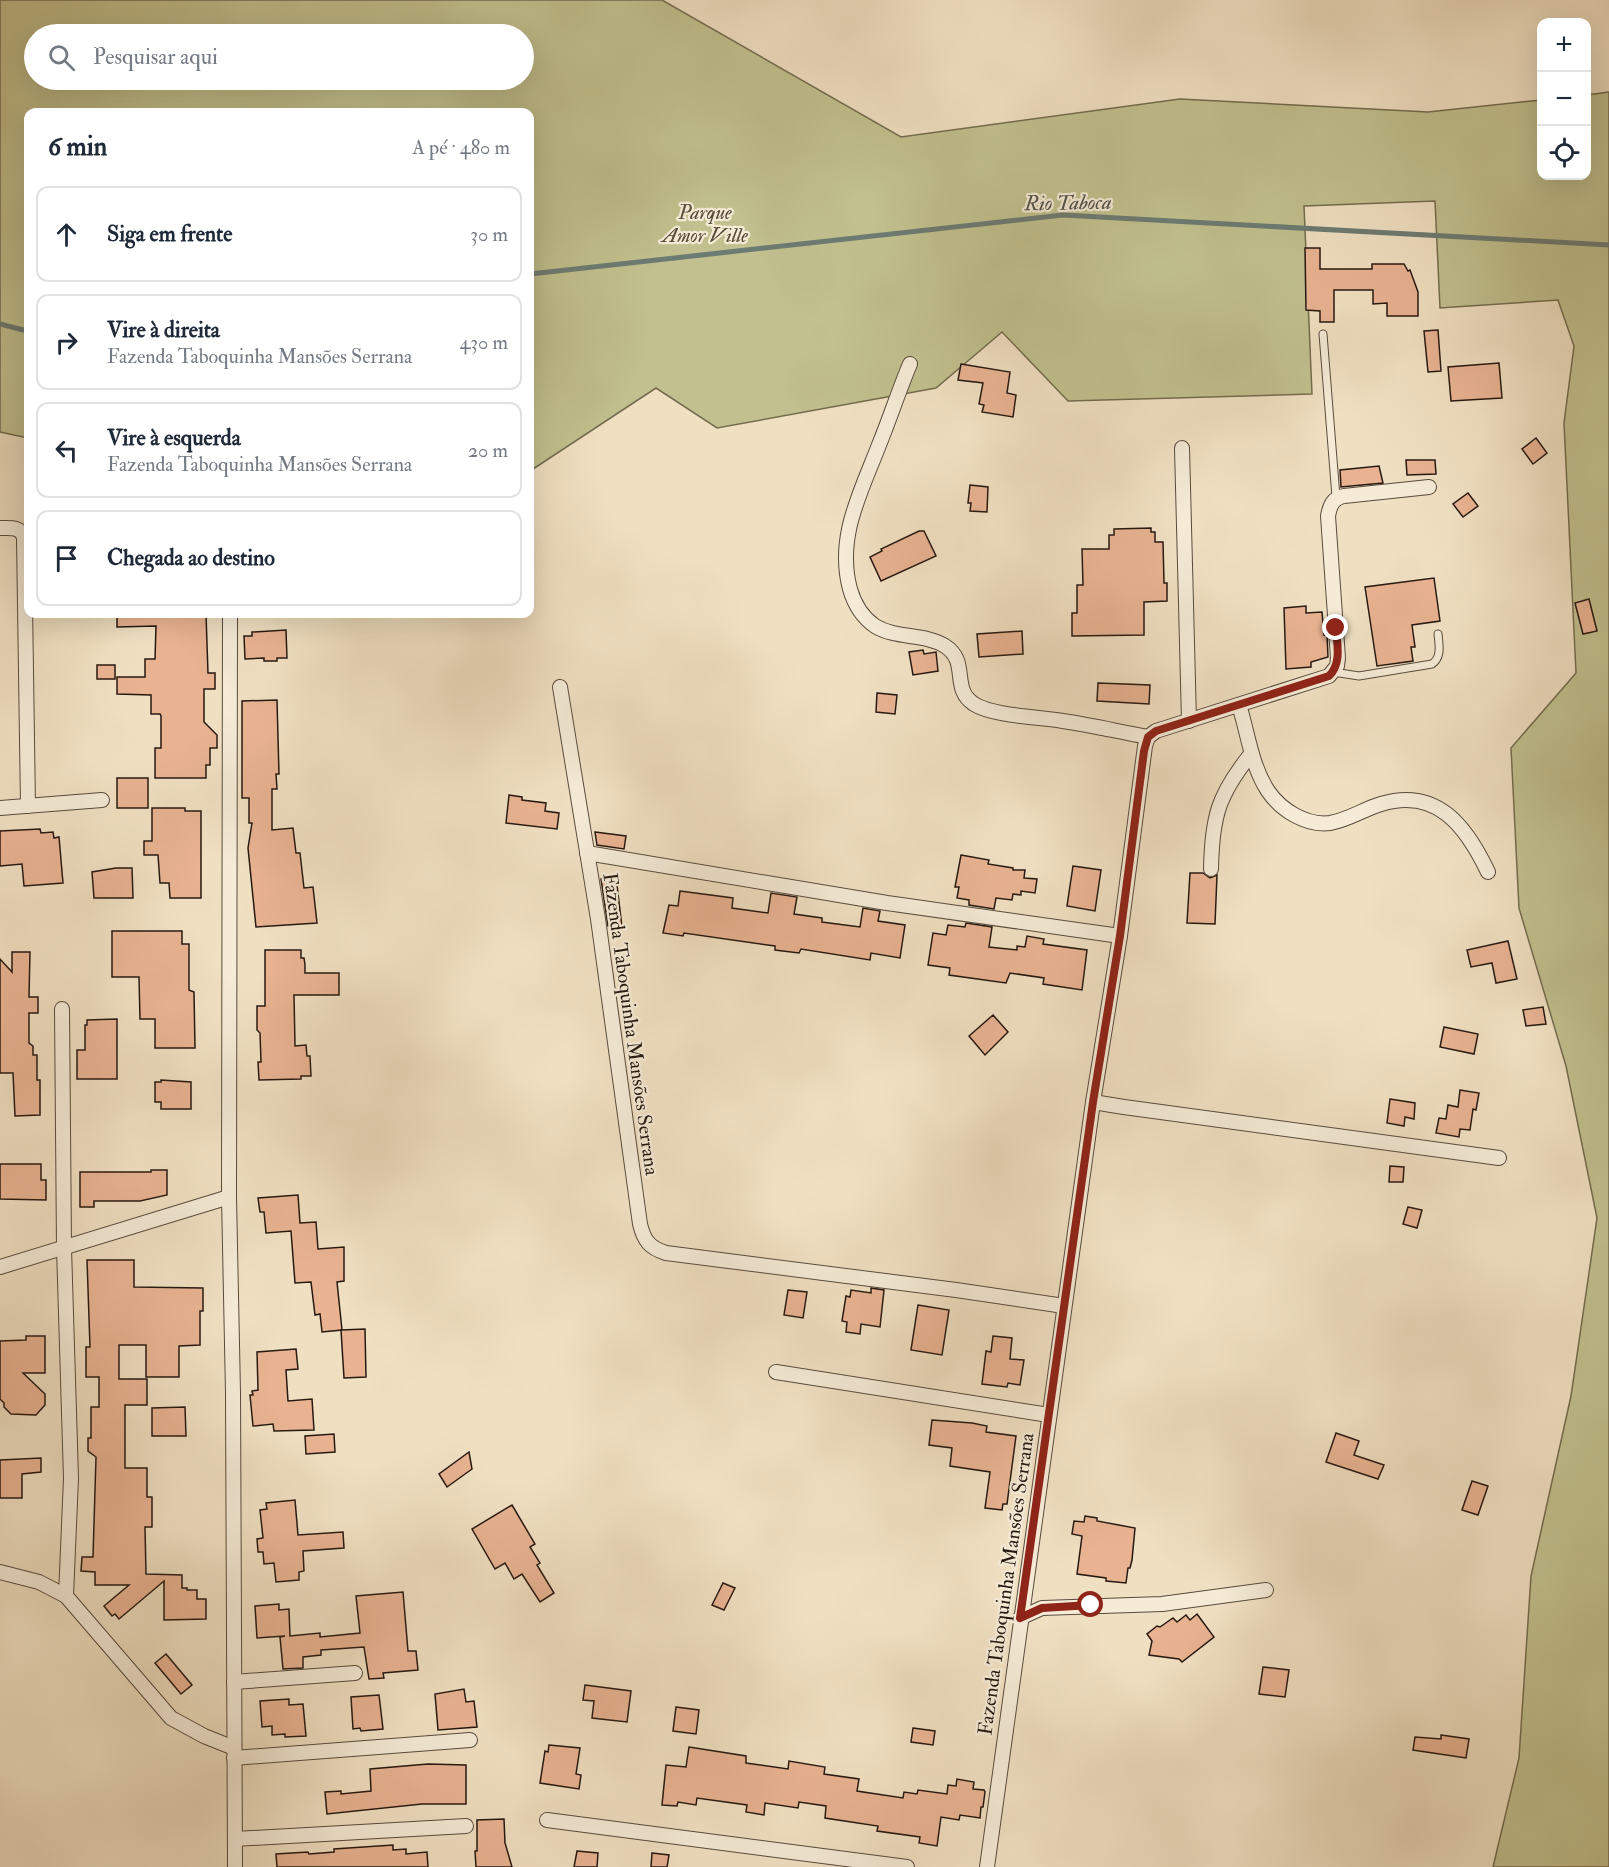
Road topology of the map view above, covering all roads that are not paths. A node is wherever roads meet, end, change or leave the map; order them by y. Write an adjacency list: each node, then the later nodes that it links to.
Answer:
1 (1323, 334): 5 (lane)
2 (910, 364): 15 (street)
3 (1182, 448): 14 (street)
4 (1429, 487): 5 (street)
5 (1336, 497): 11 (street)
6 (0, 528): 7 (street)
7 (24, 537)
8 (25, 618): 18 (street)
9 (230, 618): 27 (street)
10 (1438, 634): 11 (lane)
11 (1334, 672): 13 (street)
12 (560, 687): 20 (street)
13 (1239, 705): 14 (street); 16 (street)
14 (1189, 721): 15 (street)
15 (1148, 737): 23 (street, Fazenda Taboquinha Mansões Serrana)
16 (1251, 754): 21 (street); 22 (street)
17 (102, 800): 18 (street)
18 (28, 806): 19 (street)
19 (0, 808)
20 (587, 853): 23 (street, Fazenda Taboquinha Mansões Serrana); 30 (street, Fazenda Taboquinha Mansões Serrana)
21 (1211, 869)
22 (1488, 872)
23 (1120, 936): 25 (street, Fazenda Taboquinha Mansões Serrana)
24 (62, 1009): 28 (street)
25 (1093, 1102): 26 (street); 30 (street, Fazenda Taboquinha Mansões Serrana)
26 (1499, 1158)
27 (229, 1197): 28 (street); 38 (street)
28 (64, 1248): 29 (street); 35 (street)
29 (0, 1268)
30 (1064, 1306): 32 (street, Fazenda Taboquinha Mansões Serrana)
31 (776, 1372): 32 (street)
32 (1049, 1415): 36 (street, Fazenda Taboquinha Mansões Serrana)
33 (0, 1572): 35 (street)
34 (1266, 1590): 36 (street)
35 (66, 1596): 40 (street)
36 (1020, 1618): 46 (street, Fazenda Taboquinha Mansões Serrana)
37 (355, 1673): 38 (street)
38 (234, 1682): 40 (street)
39 (470, 1740): 40 (street)
40 (234, 1753): 43 (street)
41 (548, 1820): 45 (street)
42 (466, 1826): 43 (street)
43 (235, 1839): 44 (street)
44 (235, 1867)
45 (908, 1867)
46 (987, 1867)

